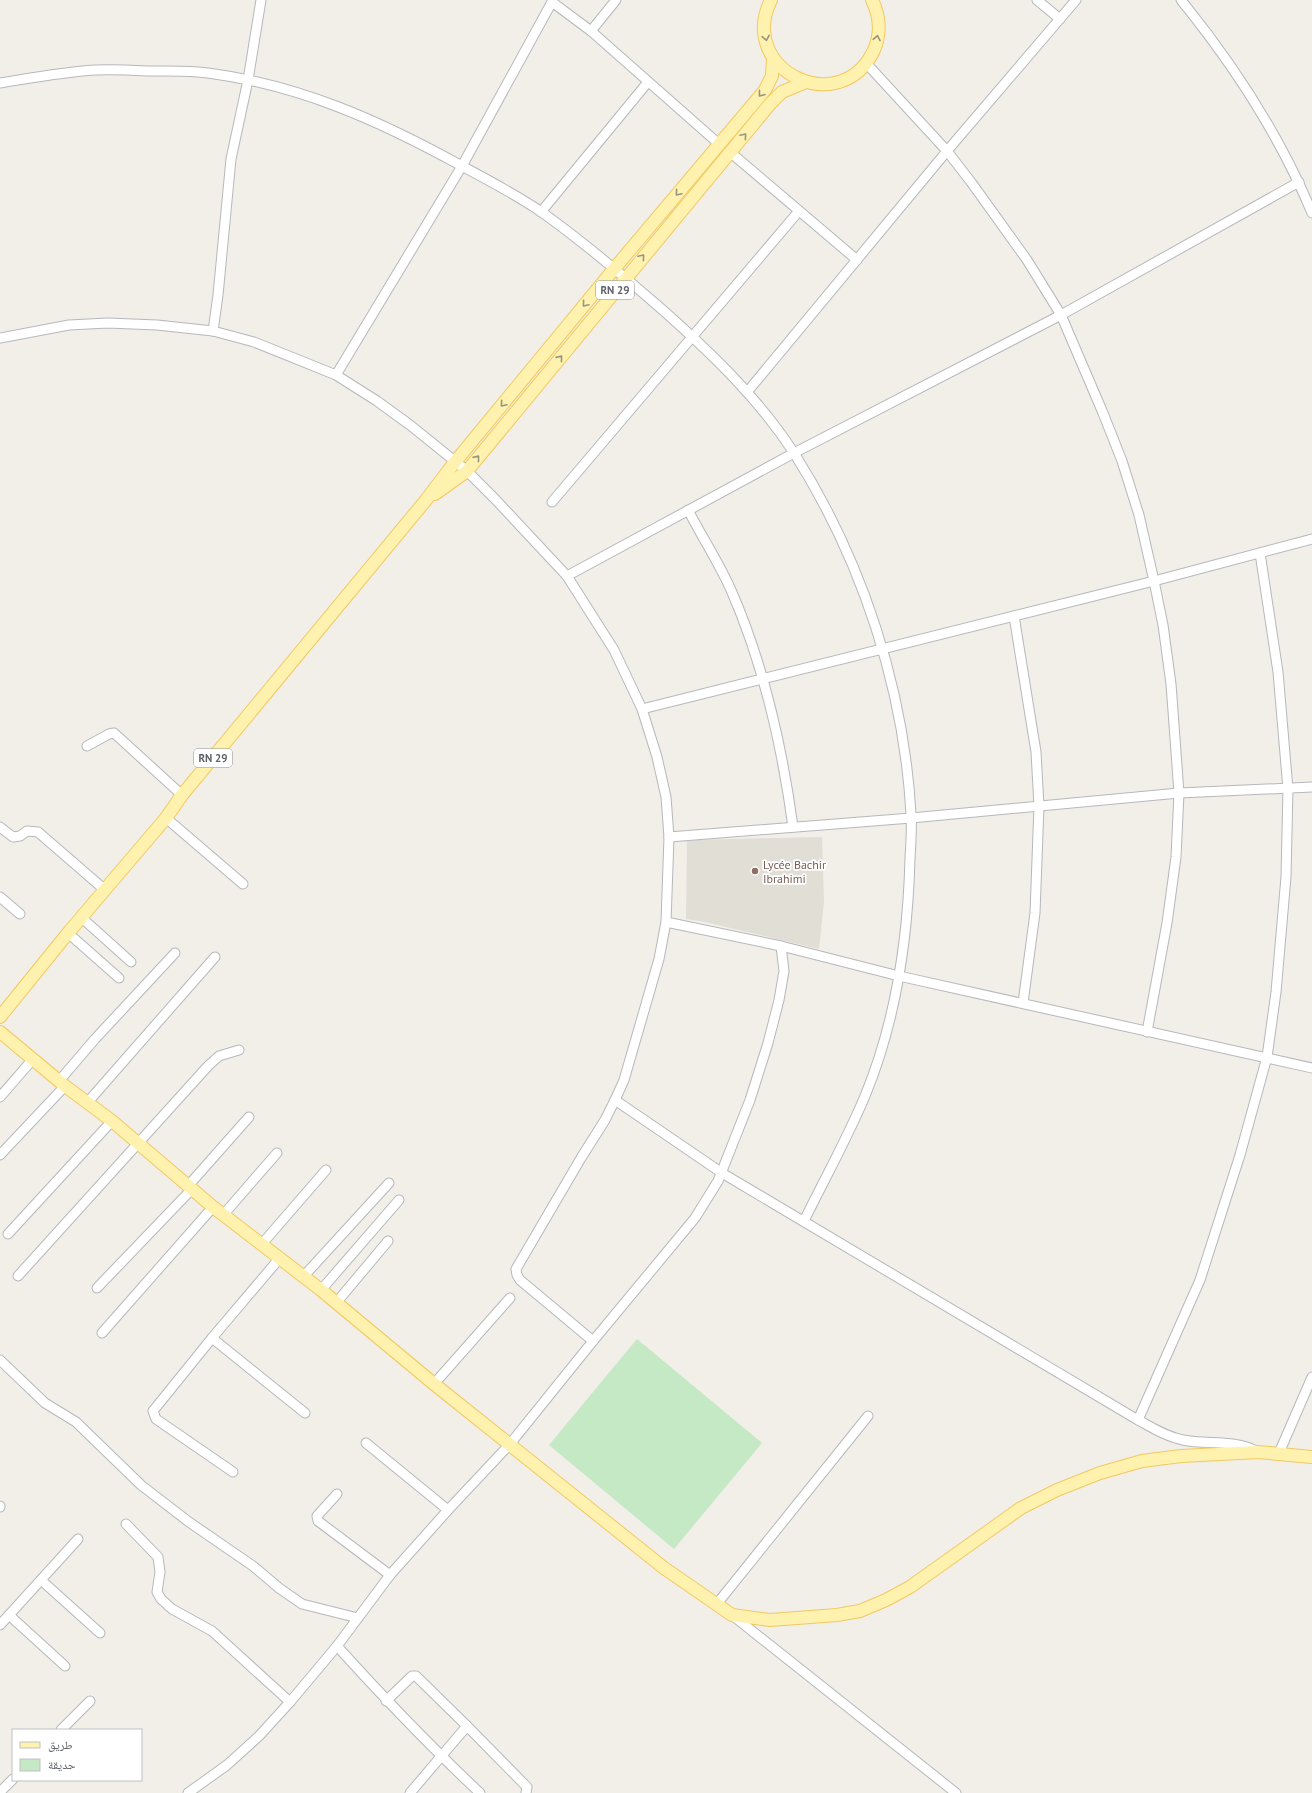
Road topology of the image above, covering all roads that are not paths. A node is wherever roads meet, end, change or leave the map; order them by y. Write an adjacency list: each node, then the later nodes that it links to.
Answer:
1 (261, 0): 13 (street)
2 (616, 0): 10 (street)
3 (771, 0): 11 (main road, one-way to 11)
4 (1037, 0): 9 (street)
5 (1076, 0): 9 (street)
6 (1180, 0): 21 (street)
7 (552, 1): 10 (street); 20 (street)
8 (874, 3): 12 (main road, one-way to 8)
9 (1060, 19): 18 (street)
10 (591, 31): 14 (street)
11 (773, 58): 15 (main road); 17 (main road, RN 29, one-way to 17)
12 (866, 63): 15 (main road); 18 (street)
13 (248, 80): 16 (street); 20 (street); 29 (street)
14 (648, 82): 17 (street); 23 (street)
15 (806, 82): 19 (main road, RN 29, one-way to 15)
16 (0, 83)
17 (719, 144): 26 (main road, RN 29, one-way to 26)
18 (947, 151): 25 (street); 28 (street)
19 (730, 152): 22 (street); 27 (main road, RN 29, one-way to 19)
20 (462, 166): 23 (street); 32 (street)
21 (1299, 182): 24 (street); 28 (street)
22 (799, 211): 25 (street); 31 (street)
23 (541, 212): 26 (street)
24 (1312, 213)
25 (857, 260): 33 (street)
26 (614, 269): 27 (street); 35 (main road, RN 29, one-way to 35)
27 (625, 278): 31 (street); 36 (main road, RN 29, one-way to 27)
28 (1061, 315): 34 (street); 43 (street)
29 (213, 331): 30 (street); 32 (street)
30 (0, 338)
31 (693, 338): 33 (street); 38 (street)
32 (336, 375): 35 (street)
33 (748, 391): 34 (street)
34 (794, 453): 39 (street); 45 (street)
35 (455, 462): 36 (street); 37 (main road, RN 29)
36 (467, 471): 37 (main road, RN 29); 42 (street)
37 (426, 500): 52 (main road, RN 29)
38 (552, 502)
39 (688, 510): 42 (street); 46 (street)
40 (1312, 539): 41 (street)
41 (1260, 553): 43 (street); 50 (street)
42 (567, 576): 47 (street)
43 (1154, 581): 44 (street); 51 (street)
44 (1014, 616): 45 (street); 53 (street)
45 (882, 649): 46 (street); 55 (street)
46 (763, 679): 47 (street); 57 (street)
47 (642, 709): 58 (street)
48 (87, 746): 52 (street)
49 (1312, 787): 50 (street)
50 (1288, 789): 51 (street); 77 (street)
51 (1179, 793): 53 (street); 75 (street)
52 (182, 795): 54 (main road, RN 29)
53 (1039, 806): 55 (street); 72 (street)
54 (166, 818): 59 (street); 60 (main road, RN 29)
55 (911, 818): 57 (street); 70 (street)
56 (0, 827): 60 (street)
57 (793, 827): 58 (street)
58 (669, 837): 64 (street)
59 (243, 884)
60 (104, 890): 63 (main road, RN 29)
61 (0, 897): 62 (street)
62 (20, 914)
63 (82, 918): 65 (main road, RN 29); 69 (street)
64 (666, 922): 66 (street); 82 (street)
65 (68, 933): 71 (street); 73 (main road, RN 29)
66 (781, 946): 70 (street); 90 (street)
67 (175, 953): 80 (street)
68 (215, 957): 83 (street)
69 (131, 962)
70 (900, 976): 72 (street); 96 (street)
71 (119, 978)
72 (1023, 1003): 75 (street)
73 (0, 1017)
74 (0, 1032): 78 (main road)
75 (1147, 1032): 77 (street)
76 (239, 1050): 86 (street)
77 (1267, 1057): 79 (street); 115 (street)
78 (33, 1060): 80 (main road); 81 (street)
79 (1312, 1068)
80 (62, 1083): 83 (main road); 88 (street)
81 (0, 1097)
82 (615, 1100): 90 (street); 109 (street)
83 (87, 1103): 85 (main road)
84 (249, 1117): 92 (street)
85 (112, 1121): 86 (main road); 97 (street)
86 (138, 1144): 92 (main road); 101 (street)
87 (277, 1153): 95 (street)
88 (0, 1155)
89 (326, 1170): 99 (street)
90 (722, 1173): 96 (street); 109 (street)
91 (389, 1183): 102 (street)
92 (190, 1187): 94 (main road); 103 (street)
93 (399, 1200): 104 (street)
94 (213, 1207): 95 (main road); 107 (street)
95 (224, 1214): 99 (main road)
96 (804, 1221): 115 (street)
97 (8, 1234)
98 (388, 1241): 106 (street)
99 (261, 1245): 100 (main road)
100 (279, 1259): 102 (main road); 108 (street)
101 (18, 1276)
102 (303, 1277): 104 (main road)
103 (97, 1288)
104 (321, 1290): 106 (main road)
105 (510, 1298): 112 (street)
106 (336, 1303): 112 (main road)
107 (102, 1333)
108 (212, 1338): 113 (street); 121 (street)
109 (593, 1341): 117 (street)
110 (0, 1360): 131 (street)
111 (1312, 1378): 119 (street)
112 (434, 1384): 117 (main road)
113 (305, 1412)
114 (868, 1416): 128 (street)
115 (1138, 1420): 118 (street)
116 (366, 1443): 123 (street)
117 (510, 1444): 123 (street); 128 (main road)
118 (1258, 1452): 119 (main road); 130 (main road)
119 (1279, 1453): 120 (main road)
120 (1312, 1457)
121 (233, 1472)
122 (337, 1494): 126 (street)
123 (448, 1510): 126 (street)
124 (126, 1524): 138 (street)
125 (78, 1539): 127 (street)
126 (390, 1575): 131 (street)
127 (41, 1580): 129 (street); 133 (street)
128 (716, 1605): 130 (main road)
129 (9, 1615): 132 (street); 135 (street)
130 (732, 1615): 148 (street)
131 (358, 1618): 134 (street)
132 (0, 1625)
133 (100, 1632)
134 (337, 1646): 137 (street); 138 (street)
135 (65, 1666)
136 (90, 1701): 140 (street)
137 (386, 1701): 139 (street); 141 (street)
138 (290, 1702): 144 (street)
139 (467, 1726): 141 (street); 147 (street)
140 (62, 1729)
141 (441, 1756): 145 (street); 146 (street)
142 (12, 1780): 143 (street)
143 (0, 1792)
144 (188, 1793)
145 (410, 1793)
146 (480, 1793)
147 (526, 1793)
148 (956, 1793)

